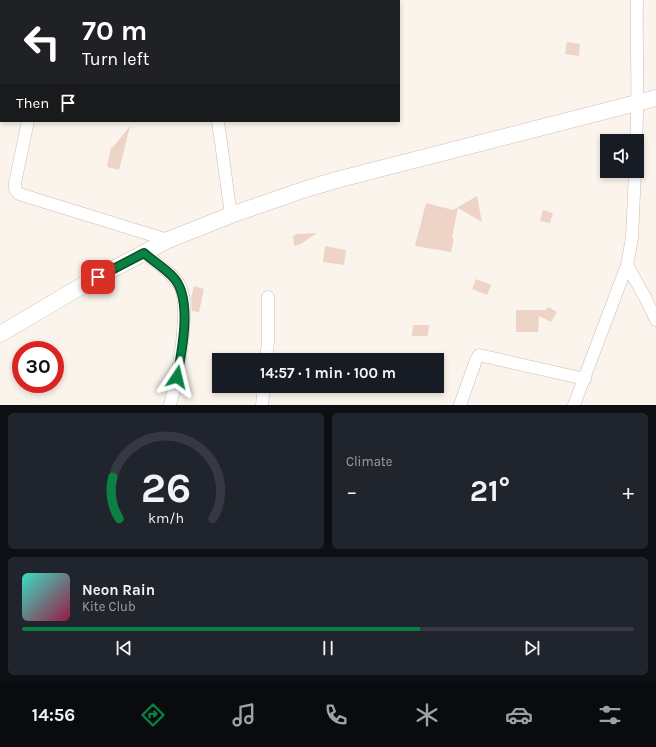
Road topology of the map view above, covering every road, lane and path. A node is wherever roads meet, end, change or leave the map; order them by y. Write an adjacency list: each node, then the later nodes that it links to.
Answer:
1 (637, 0): 3 (street)
2 (656, 98): 3 (street)
3 (638, 102): 6 (street); 8 (street)
4 (28, 122): 9 (street)
5 (218, 122): 8 (street)
6 (636, 134)
7 (635, 178): 11 (street)
8 (231, 215): 9 (street)
9 (168, 240): 10 (street)
10 (144, 253): 14 (street); 18 (street)
11 (627, 265): 13 (street); 16 (street)
12 (268, 297): 15 (street)
13 (656, 320)
14 (0, 334)
15 (267, 353)
16 (585, 379): 20 (street); 21 (street)
17 (263, 393): 19 (street)
18 (170, 405)
19 (262, 405)
20 (460, 405)
21 (574, 405)

